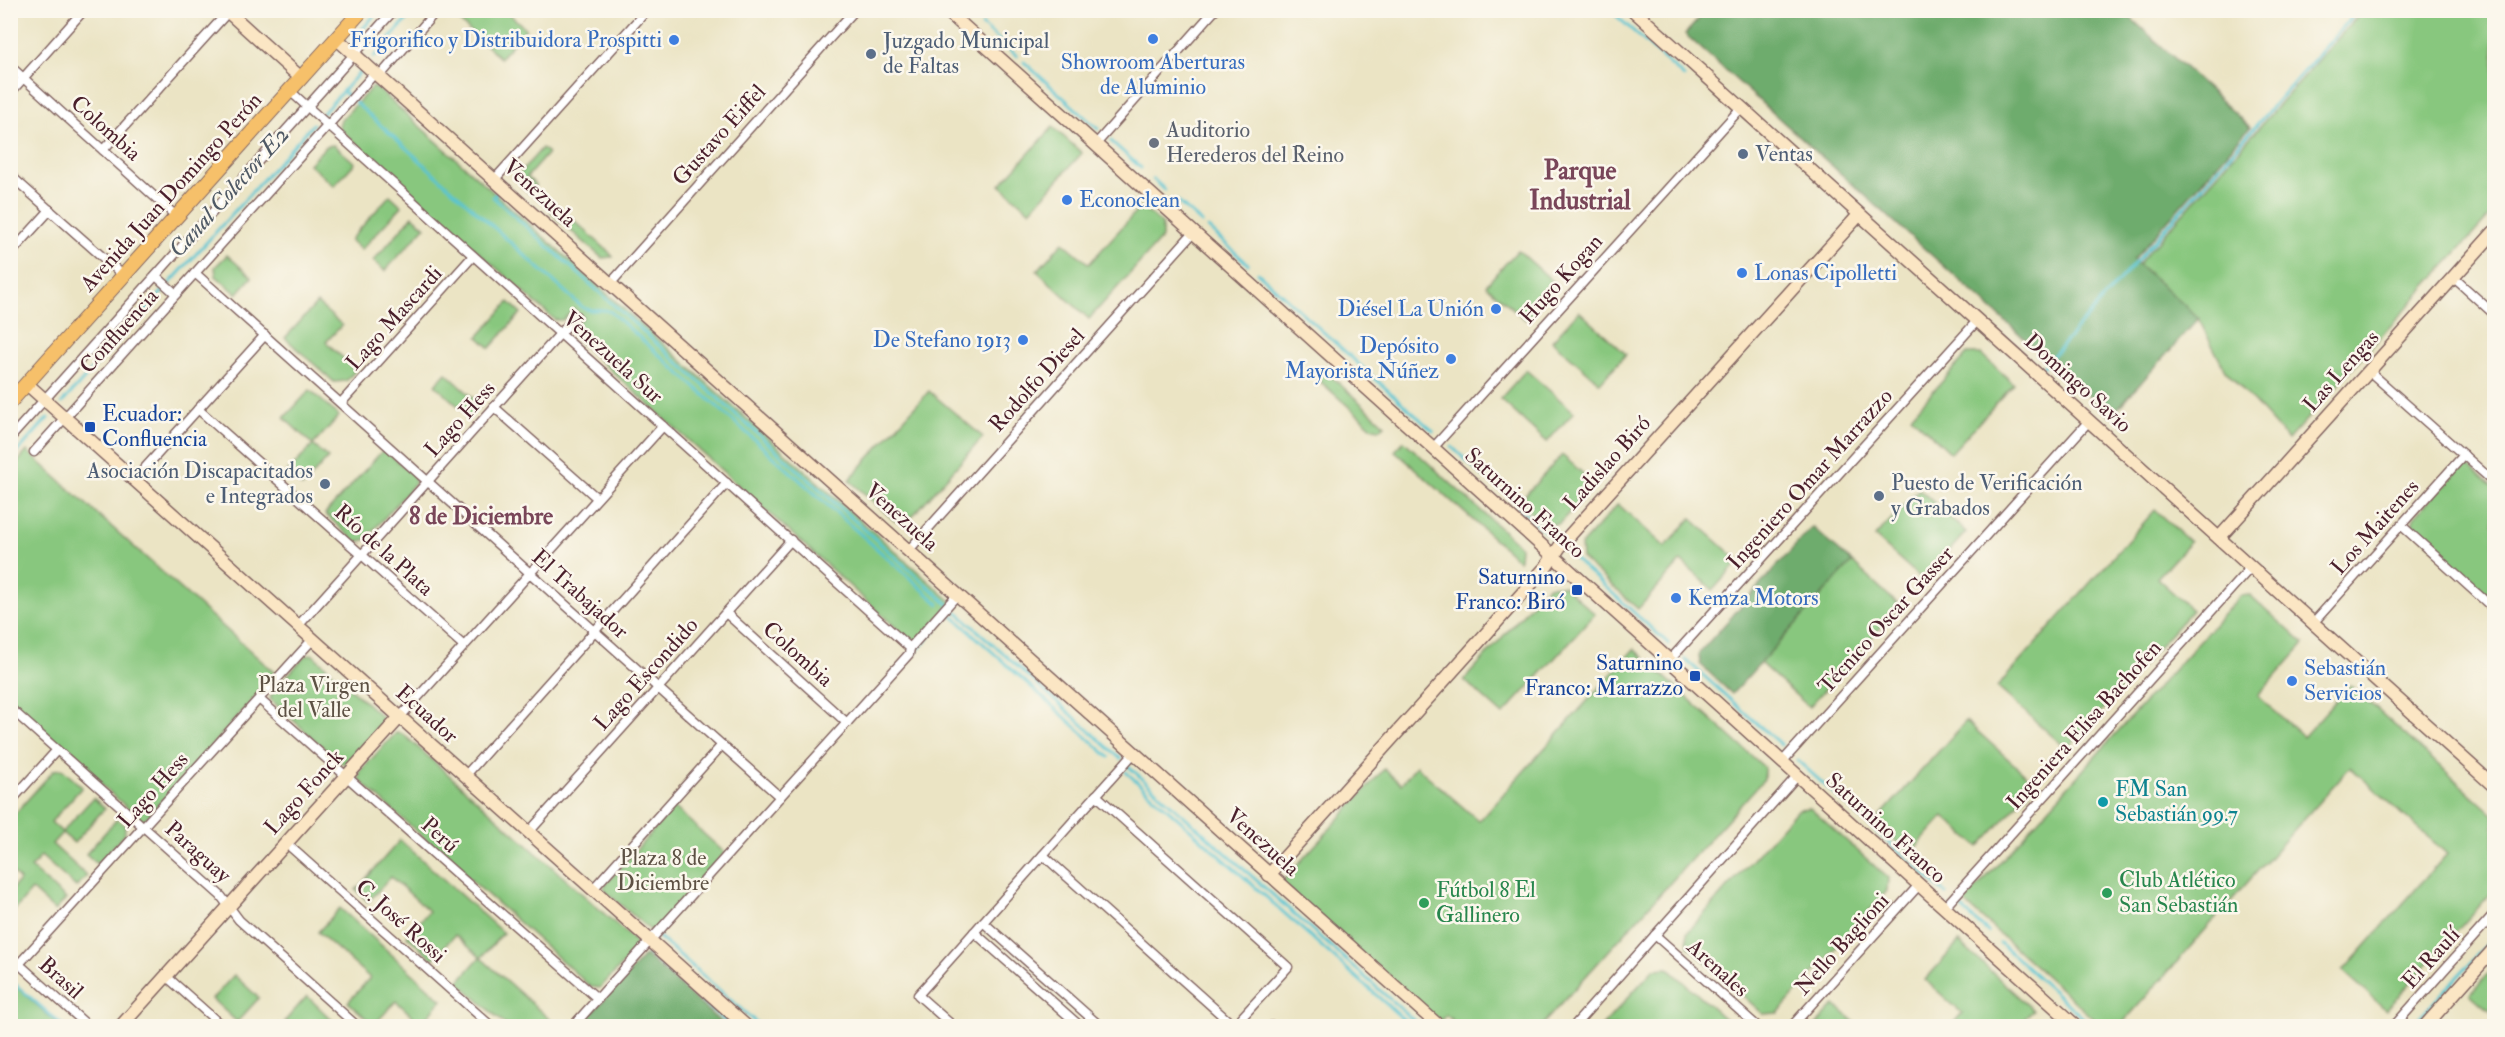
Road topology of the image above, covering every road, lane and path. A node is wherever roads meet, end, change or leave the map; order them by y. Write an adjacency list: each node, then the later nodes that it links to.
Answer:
1 (84, 10): 15 (street)
2 (362, 10): 11 (main road, Avenida Juan Domingo Perón)
3 (394, 10): 12 (street)
4 (437, 10): 14 (street, Confluencia)
5 (647, 10): 25 (street)
6 (855, 10): 37 (street, Gustavo Eiffel)
7 (946, 10): 22 (street, Saturnino Franco)
8 (1215, 10): 22 (street)
9 (1632, 10): 20 (street, Domingo Savio)
10 (227, 11): 16 (street); 23 (street)
11 (337, 39): 12 (street, Venezuela); 16 (main road, Avenida Juan Domingo Perón)
12 (354, 55): 14 (street, Venezuela); 19 (street)
13 (10, 66): 15 (street, Colombia)
14 (377, 75): 21 (street, Confluencia); 25 (street, Venezuela)
15 (24, 78): 18 (street); 23 (street, Colombia)
16 (301, 78): 17 (main road, Avenida Juan Domingo Perón)
17 (290, 91): 19 (street, Venezuela Sur); 28 (main road, Avenida Juan Domingo Perón)
18 (10, 93)
19 (307, 107): 21 (street, Venezuela Sur); 35 (street)
20 (1741, 108): 27 (street, Domingo Savio); 55 (street, Hugo Kogan)
21 (327, 125): 32 (street, Venezuela Sur); 33 (street, Confluencia)
22 (1095, 145): 30 (street, Saturnino Franco)
23 (103, 150): 28 (street, Colombia)
24 (10, 175): 26 (street)
25 (494, 180): 37 (street, Venezuela)
26 (50, 210): 31 (street); 34 (street)
27 (1859, 214): 41 (street, Domingo Savio); 68 (street, Ladislao Biró)
28 (177, 217): 34 (main road, Avenida Juan Domingo Perón)
29 (2494, 232): 36 (street, Las Lengas)
30 (1193, 233): 55 (street, Saturnino Franco); 66 (street, Rodolfo Diesel)
31 (10, 254)
32 (473, 256): 42 (street, Venezuela Sur); 48 (street, Lago Mascardi)
33 (195, 273): 38 (street, Confluencia); 43 (street, El Trabajador)
34 (124, 276): 45 (main road, Avenida Juan Domingo Perón)
35 (156, 276): 38 (street); 46 (street)
36 (2453, 277): 39 (street); 44 (street, Las Lengas)
37 (610, 284): 66 (street, Venezuela)
38 (176, 294): 51 (street, Confluencia)
39 (2494, 314)
40 (576, 316): 42 (street, Lago Hess)
41 (1977, 321): 52 (street, Domingo Savio); 80 (street, Ingeniero Omar Marrazzo)
42 (560, 334): 49 (street, Lago Hess); 53 (street, Venezuela Sur)
43 (265, 335): 48 (street, El Trabajador); 50 (street)
44 (2369, 371): 57 (street); 64 (street, Las Lengas)
45 (27, 384): 46 (street, Ecuador); 47 (main road, Avenida Juan Domingo Perón)
46 (44, 400): 51 (street, Ecuador); 54 (street)
47 (10, 402)
48 (341, 404): 59 (street, El Trabajador)
49 (494, 407): 59 (street, Lago Hess); 62 (street)
50 (198, 409): 58 (street); 67 (street, Río de la Plata)
51 (65, 418): 56 (street, Confluencia); 58 (street, Ecuador)
52 (2089, 421): 64 (street, Domingo Savio); 89 (street, Técnico Oscar Gasser)
53 (663, 426): 61 (street, Venezuela Sur); 62 (street, Lago Fonck)
54 (10, 438)
55 (1433, 448): 68 (street, Saturnino Franco)
56 (34, 452)
57 (2464, 455): 60 (street); 63 (street, Los Maitenes)
58 (134, 480): 75 (street, Ecuador)
59 (428, 481): 67 (street, Lago Hess); 70 (street, El Trabajador)
60 (2494, 482)
61 (728, 483): 65 (street, Venezuela Sur); 76 (street)
62 (597, 498): 70 (street, Lago Fonck)
63 (2401, 525): 72 (street); 74 (street, Los Maitenes)
64 (2219, 538): 69 (street, Domingo Savio)
65 (791, 540): 73 (street, Lago Escondido); 79 (street, Venezuela Sur)
66 (908, 551): 71 (street, Venezuela)
67 (362, 554): 75 (street, Lago Hess); 78 (street, Río de la Plata)
68 (1553, 557): 80 (street, Saturnino Franco); 101 (street, Ladislao Biró)
69 (2251, 567): 74 (street, Domingo Savio); 105 (street, Ingeniera Elisa Bachofen)
70 (530, 573): 76 (street, El Trabajador); 78 (street, Lago Fonck)
71 (957, 595): 79 (street); 88 (street, Venezuela)
72 (2494, 609)
73 (726, 613): 81 (street, Lago Escondido); 85 (street, Colombia)
74 (2313, 623): 93 (street, Domingo Savio)
75 (298, 626): 77 (street, Ecuador)
76 (595, 631): 81 (street, El Trabajador); 91 (street)
77 (313, 639): 82 (street, Lago Hess); 84 (street, Ecuador)
78 (464, 646): 84 (street, Lago Fonck)
79 (910, 649): 85 (street)
80 (1670, 661): 89 (street, Saturnino Franco)
81 (658, 688): 86 (street, El Trabajador); 98 (street, Lago Escondido)
82 (259, 699): 90 (street, Perú); 97 (street, Lago Hess)
83 (10, 708): 87 (street, Paraguay)
84 (400, 717): 90 (street, Lago Fonck); 91 (street, Ecuador)
85 (847, 723): 95 (street)
86 (722, 745): 95 (street, El Trabajador); 103 (street)
87 (57, 750): 96 (street); 97 (street, Paraguay)
88 (1134, 753): 94 (street); 101 (street, Venezuela)
89 (1782, 762): 92 (street, Saturnino Franco)
90 (346, 776): 99 (street, Lago Fonck); 115 (street, Perú)
91 (465, 776): 98 (street, Ecuador)
92 (1797, 776): 102 (street, Saturnino Franco); 109 (street)
93 (2494, 786)
94 (1096, 795): 100 (street); 126 (street)
95 (780, 797): 110 (street)
96 (10, 802)
97 (143, 827): 104 (street, Paraguay); 113 (street, Lago Hess)
98 (529, 832): 103 (street, Ecuador)
99 (286, 843): 104 (street, Lago Fonck); 120 (street, C. José Rossi)
100 (1043, 855): 107 (street); 126 (street)
101 (1269, 875): 127 (street, Venezuela)
102 (1918, 885): 105 (street, Saturnino Franco); 130 (street, Nello Baglioni)
103 (593, 890): 110 (street, Ecuador)
104 (229, 907): 114 (street, Lago Fonck); 119 (street, Paraguay)
105 (1944, 908): 131 (street, Saturnino Franco)
106 (2494, 914): 132 (street, El Raulí)
107 (983, 922): 108 (street); 125 (street)
108 (974, 932): 123 (street); 124 (street)
109 (1654, 936): 128 (street); 129 (street, Arenales)
110 (650, 940): 115 (street); 122 (street, Ecuador)
111 (2494, 949): 133 (street)
112 (10, 956): 113 (street, Brasil)
113 (19, 964): 116 (street, Brasil)
114 (166, 976): 117 (street, Lago Fonck); 118 (street)
115 (597, 999): 121 (street)
116 (88, 1026)
117 (121, 1026)
118 (222, 1026)
119 (357, 1026)
120 (491, 1026)
121 (573, 1026)
122 (746, 1026)
123 (953, 1026)
124 (1080, 1026)
125 (1100, 1026)
126 (1234, 1026)
127 (1439, 1026)
128 (1574, 1026)
129 (1757, 1026)
130 (1792, 1026)
131 (2076, 1026)
132 (2394, 1026)
133 (2425, 1026)

